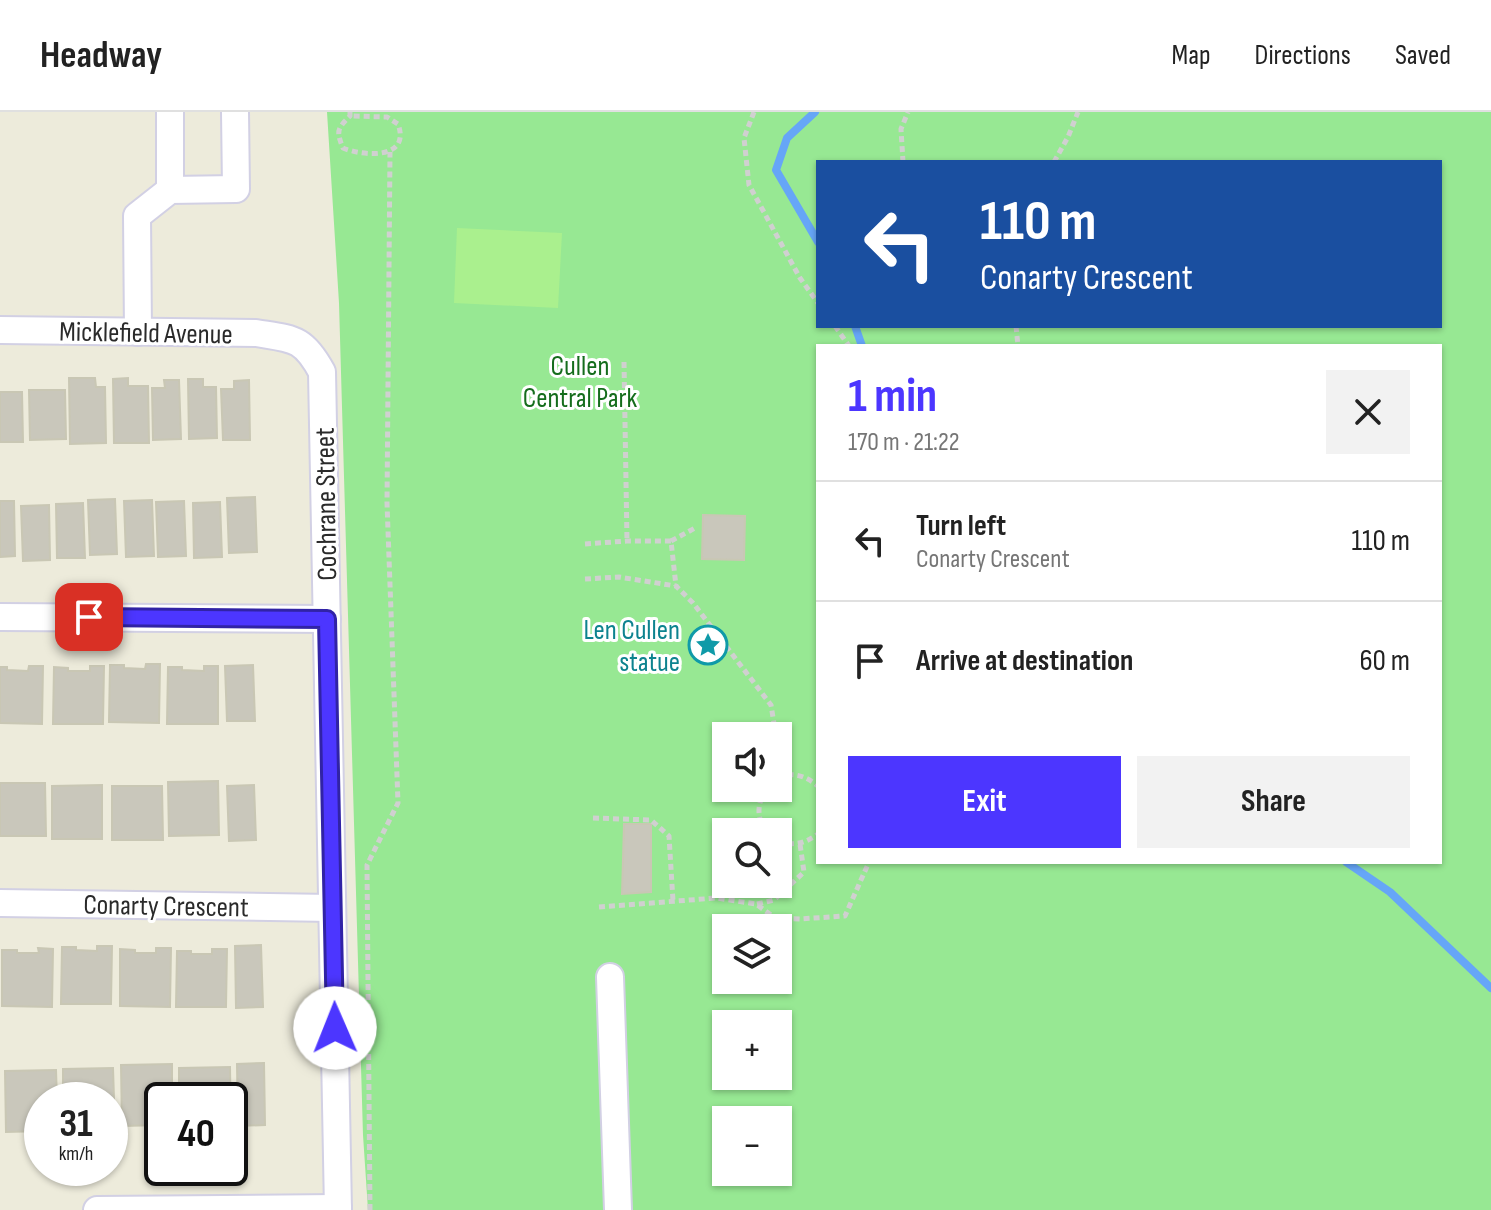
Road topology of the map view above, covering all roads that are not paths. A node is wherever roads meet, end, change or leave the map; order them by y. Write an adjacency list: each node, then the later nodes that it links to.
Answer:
1 (170, 112): 3 (street)
2 (235, 112): 3 (street)
3 (170, 190): 5 (street)
4 (0, 330): 5 (street, Micklefield Avenue)
5 (138, 332): 6 (street, Micklefield Avenue)
6 (291, 339): 8 (street, Cochrane Street)
7 (0, 617): 8 (street)
8 (327, 619): 10 (street, Cochrane Street)
9 (0, 903): 10 (street, Conarty Crescent)
10 (332, 908): 12 (street, Cochrane Street)
11 (610, 977): 14 (street)
12 (338, 1209): 13 (street)
13 (97, 1210)
14 (618, 1210)

